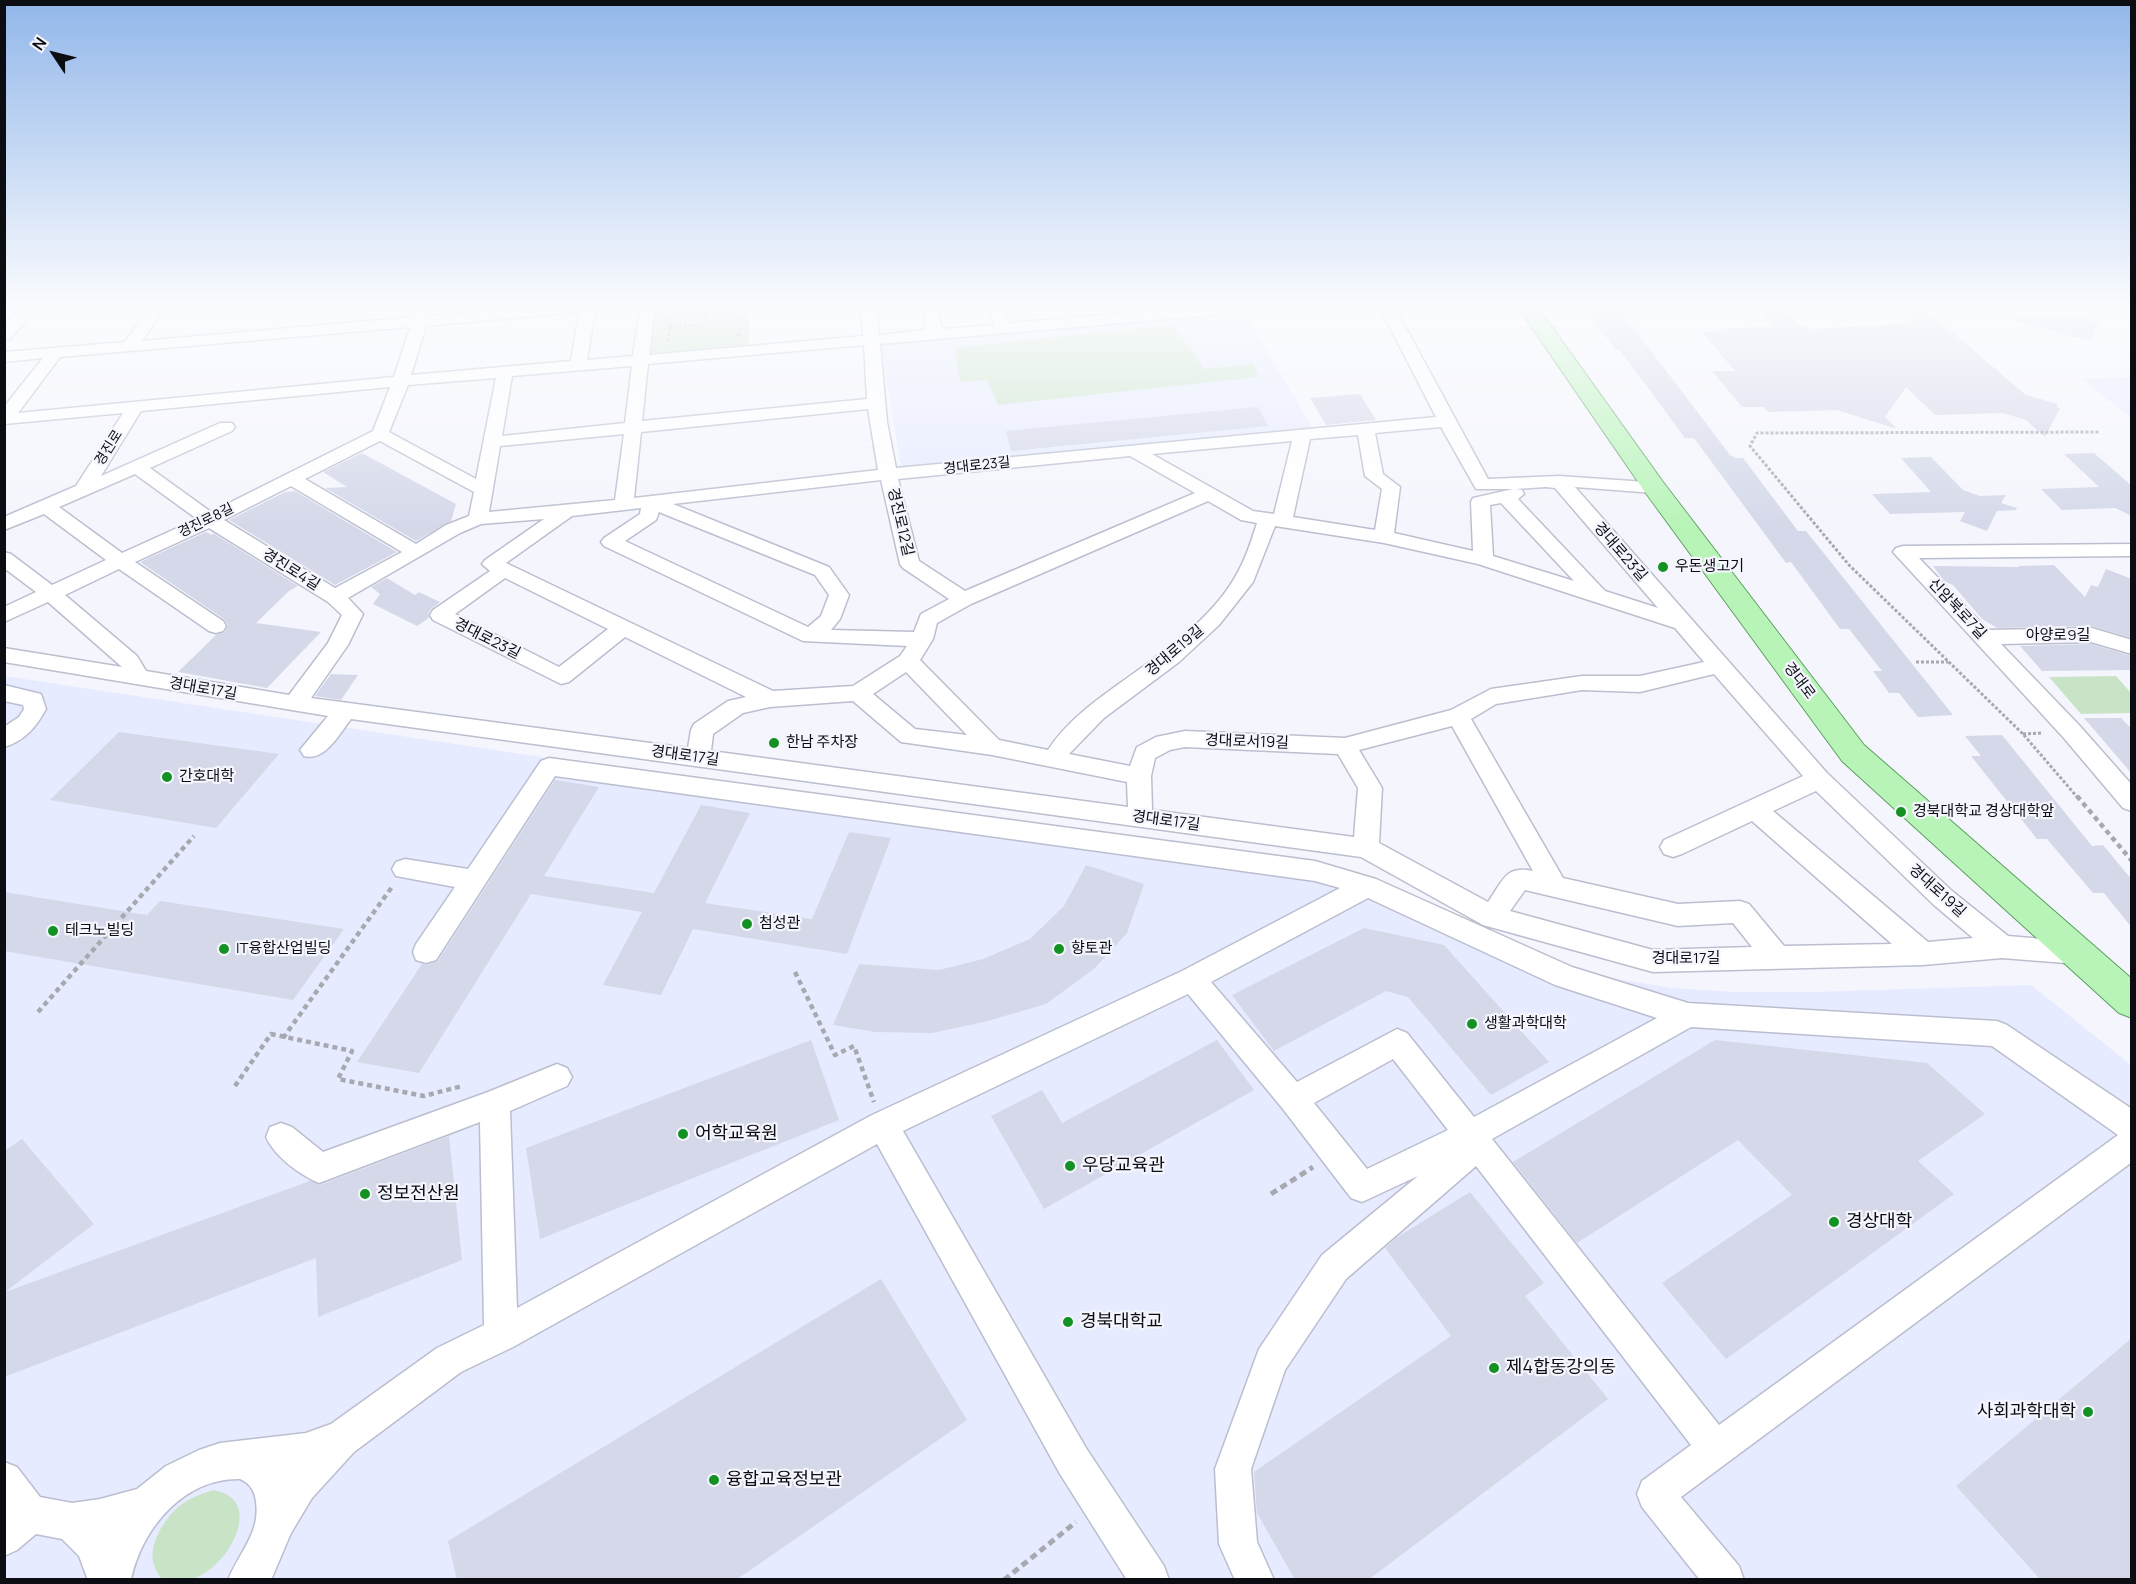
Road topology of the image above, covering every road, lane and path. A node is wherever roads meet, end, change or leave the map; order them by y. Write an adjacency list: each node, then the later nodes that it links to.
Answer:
1 (34, 380): 11 (street, 경진로)
2 (414, 380): 8 (street, 경진로)
3 (503, 380): 19 (street)
4 (638, 380): 14 (street)
5 (875, 380): 9 (street, 경진로12길)
6 (1426, 380): 12 (street)
7 (1579, 380): 25 (main road, 경대로)
8 (402, 381): 10 (street, 경진로); 17 (street)
9 (876, 403): 14 (street); 22 (street, 경진로12길)
10 (135, 407): 11 (street, 경진로); 27 (street, 경진로)
11 (4, 419)
12 (1447, 421): 15 (street, 경대로23길); 24 (street)
13 (226, 427): 21 (street)
14 (633, 428): 19 (street); 31 (street)
15 (1365, 428): 18 (street, 경대로23길); 38 (street)
16 (2100, 432): 62 (path)
17 (380, 434): 23 (street, 경진로8길); 26 (street)
18 (1302, 434): 20 (street, 경대로23길); 37 (street, 경대로19길)
19 (491, 442): 26 (street)
20 (1132, 450): 22 (street, 경대로23길); 28 (street, 경대로19길)
21 (137, 467): 27 (street); 36 (street, 경진로4길)
22 (889, 474): 30 (street, 경대로23길); 50 (street, 경진로12길)
23 (291, 479): 36 (street, 경진로8길); 41 (street)
24 (1559, 481): 25 (street); 29 (street); 52 (street, 경대로23길)
25 (1654, 487): 93 (main road, 경대로)
26 (482, 489): 35 (street)
27 (83, 490): 32 (street)
28 (1209, 494): 37 (street, 경대로19길); 50 (street)
29 (1505, 496): 43 (street); 48 (street, 경대로19길)
30 (651, 501): 31 (street, 경대로23길); 55 (street); 55 (street)
31 (624, 505): 33 (street, 경대로23길)
32 (46, 506): 34 (street); 44 (street)
33 (567, 511): 35 (street, 경대로23길); 46 (street, 경대로23길)
34 (10, 518)
35 (478, 519): 41 (street, 경대로23길)
36 (210, 520): 44 (street, 경진로8길); 49 (street, 경진로4길)
37 (1274, 521): 38 (street, 경대로19길); 76 (street, 경대로19길)
38 (1384, 537): 43 (street, 경대로19길)
39 (2086, 549): 40 (street, 신암북로7길); 45 (street, 신암북로7길); 56 (street, 신암북로7길)
40 (2132, 550)
41 (416, 552): 49 (street, 경대로23길)
42 (4, 558): 47 (street)
43 (1483, 559): 48 (street, 경대로19길)
44 (120, 561): 47 (street, 경진로8길); 53 (street)
45 (2132, 564)
46 (504, 570): 54 (street); 54 (street, 경대로23길)
47 (50, 593): 51 (street, 경진로8길); 64 (street)
48 (1598, 594): 52 (street, 경대로19길)
49 (334, 597): 68 (street, 경진로4길)
50 (964, 599): 57 (street)
51 (4, 615)
52 (1682, 623): 63 (street, 경대로19길)
53 (216, 626)
54 (623, 628): 67 (street)
55 (810, 636): 57 (street)
56 (1983, 637): 58 (street, 아양로9길); 79 (street, 신암북로7길)
57 (921, 639): 60 (street)
58 (2132, 646)
59 (4, 655): 64 (street, 경대로17길)
60 (908, 661): 66 (street); 73 (street)
61 (1916, 662): 62 (path)
62 (1948, 662): 85 (path)
63 (1720, 665): 70 (street, 경대로서19길); 78 (street, 경대로19길)
64 (138, 677): 68 (street, 경대로17길)
65 (4, 693): 71 (street)
66 (858, 693): 67 (street); 73 (street)
67 (770, 699): 75 (street)
68 (295, 704): 69 (street, 경대로17길)
69 (345, 711): 74 (street); 75 (street, 경대로17길)
70 (1458, 716): 72 (street, 경대로서19길); 89 (street)
71 (4, 739)
72 (1345, 746): 77 (street, 경대로서19길); 84 (street)
73 (992, 747): 76 (street)
74 (312, 750)
75 (698, 758): 81 (street, 경대로17길)
76 (1054, 759): 77 (street)
77 (1139, 776): 81 (street)
78 (1819, 779): 80 (street); 91 (street, 경대로19길)
79 (2132, 802)
80 (1755, 810): 83 (street); 94 (street)
81 (1140, 817): 84 (street, 경대로17길)
82 (194, 836): 99 (path)
83 (1673, 847)
84 (1366, 848): 90 (street, 경대로17길)
85 (2132, 861)
86 (405, 869): 87 (street); 101 (path)
87 (474, 880): 88 (street); 92 (street)
88 (1367, 886): 97 (street); 100 (street)
89 (1555, 886): 90 (street); 95 (street)
90 (1492, 917): 95 (street, 경대로17길)
91 (2002, 947): 93 (street); 94 (street, 경대로17길)
92 (426, 952)
93 (2078, 953): 98 (main road, 경대로)
94 (1923, 954): 95 (street, 경대로17길)
95 (1777, 958)
96 (795, 972): 107 (path)
97 (1192, 979): 105 (street); 107 (street)
98 (2132, 1002)
99 (38, 1012)
100 (1688, 1015): 108 (street); 110 (street)
101 (283, 1038): 103 (path); 104 (path)
102 (557, 1077): 106 (street)
103 (469, 1084)
104 (235, 1086)
105 (1293, 1099): 110 (street); 112 (street)
106 (495, 1103): 109 (street); 114 (street)
107 (883, 1125): 114 (street); 119 (street)
108 (2132, 1126)
109 (280, 1137)
110 (1474, 1140): 112 (street); 116 (street); 129 (street)
111 (2132, 1143): 116 (street)
112 (1336, 1152): 113 (path)
113 (1271, 1194)
114 (501, 1335): 115 (street)
115 (341, 1439): 117 (street); 123 (street)
116 (1716, 1449): 124 (street)
117 (237, 1461): 120 (street); 123 (street)
118 (4, 1480): 122 (street)
119 (1100, 1502): 127 (path); 128 (street)
120 (147, 1505): 121 (street); 125 (street)
121 (72, 1522): 122 (street); 125 (street)
122 (17, 1526)
123 (273, 1528): 126 (street)
124 (1723, 1579)
125 (110, 1580)
126 (247, 1580)
127 (1005, 1580)
128 (1150, 1580)
129 (1255, 1580)

